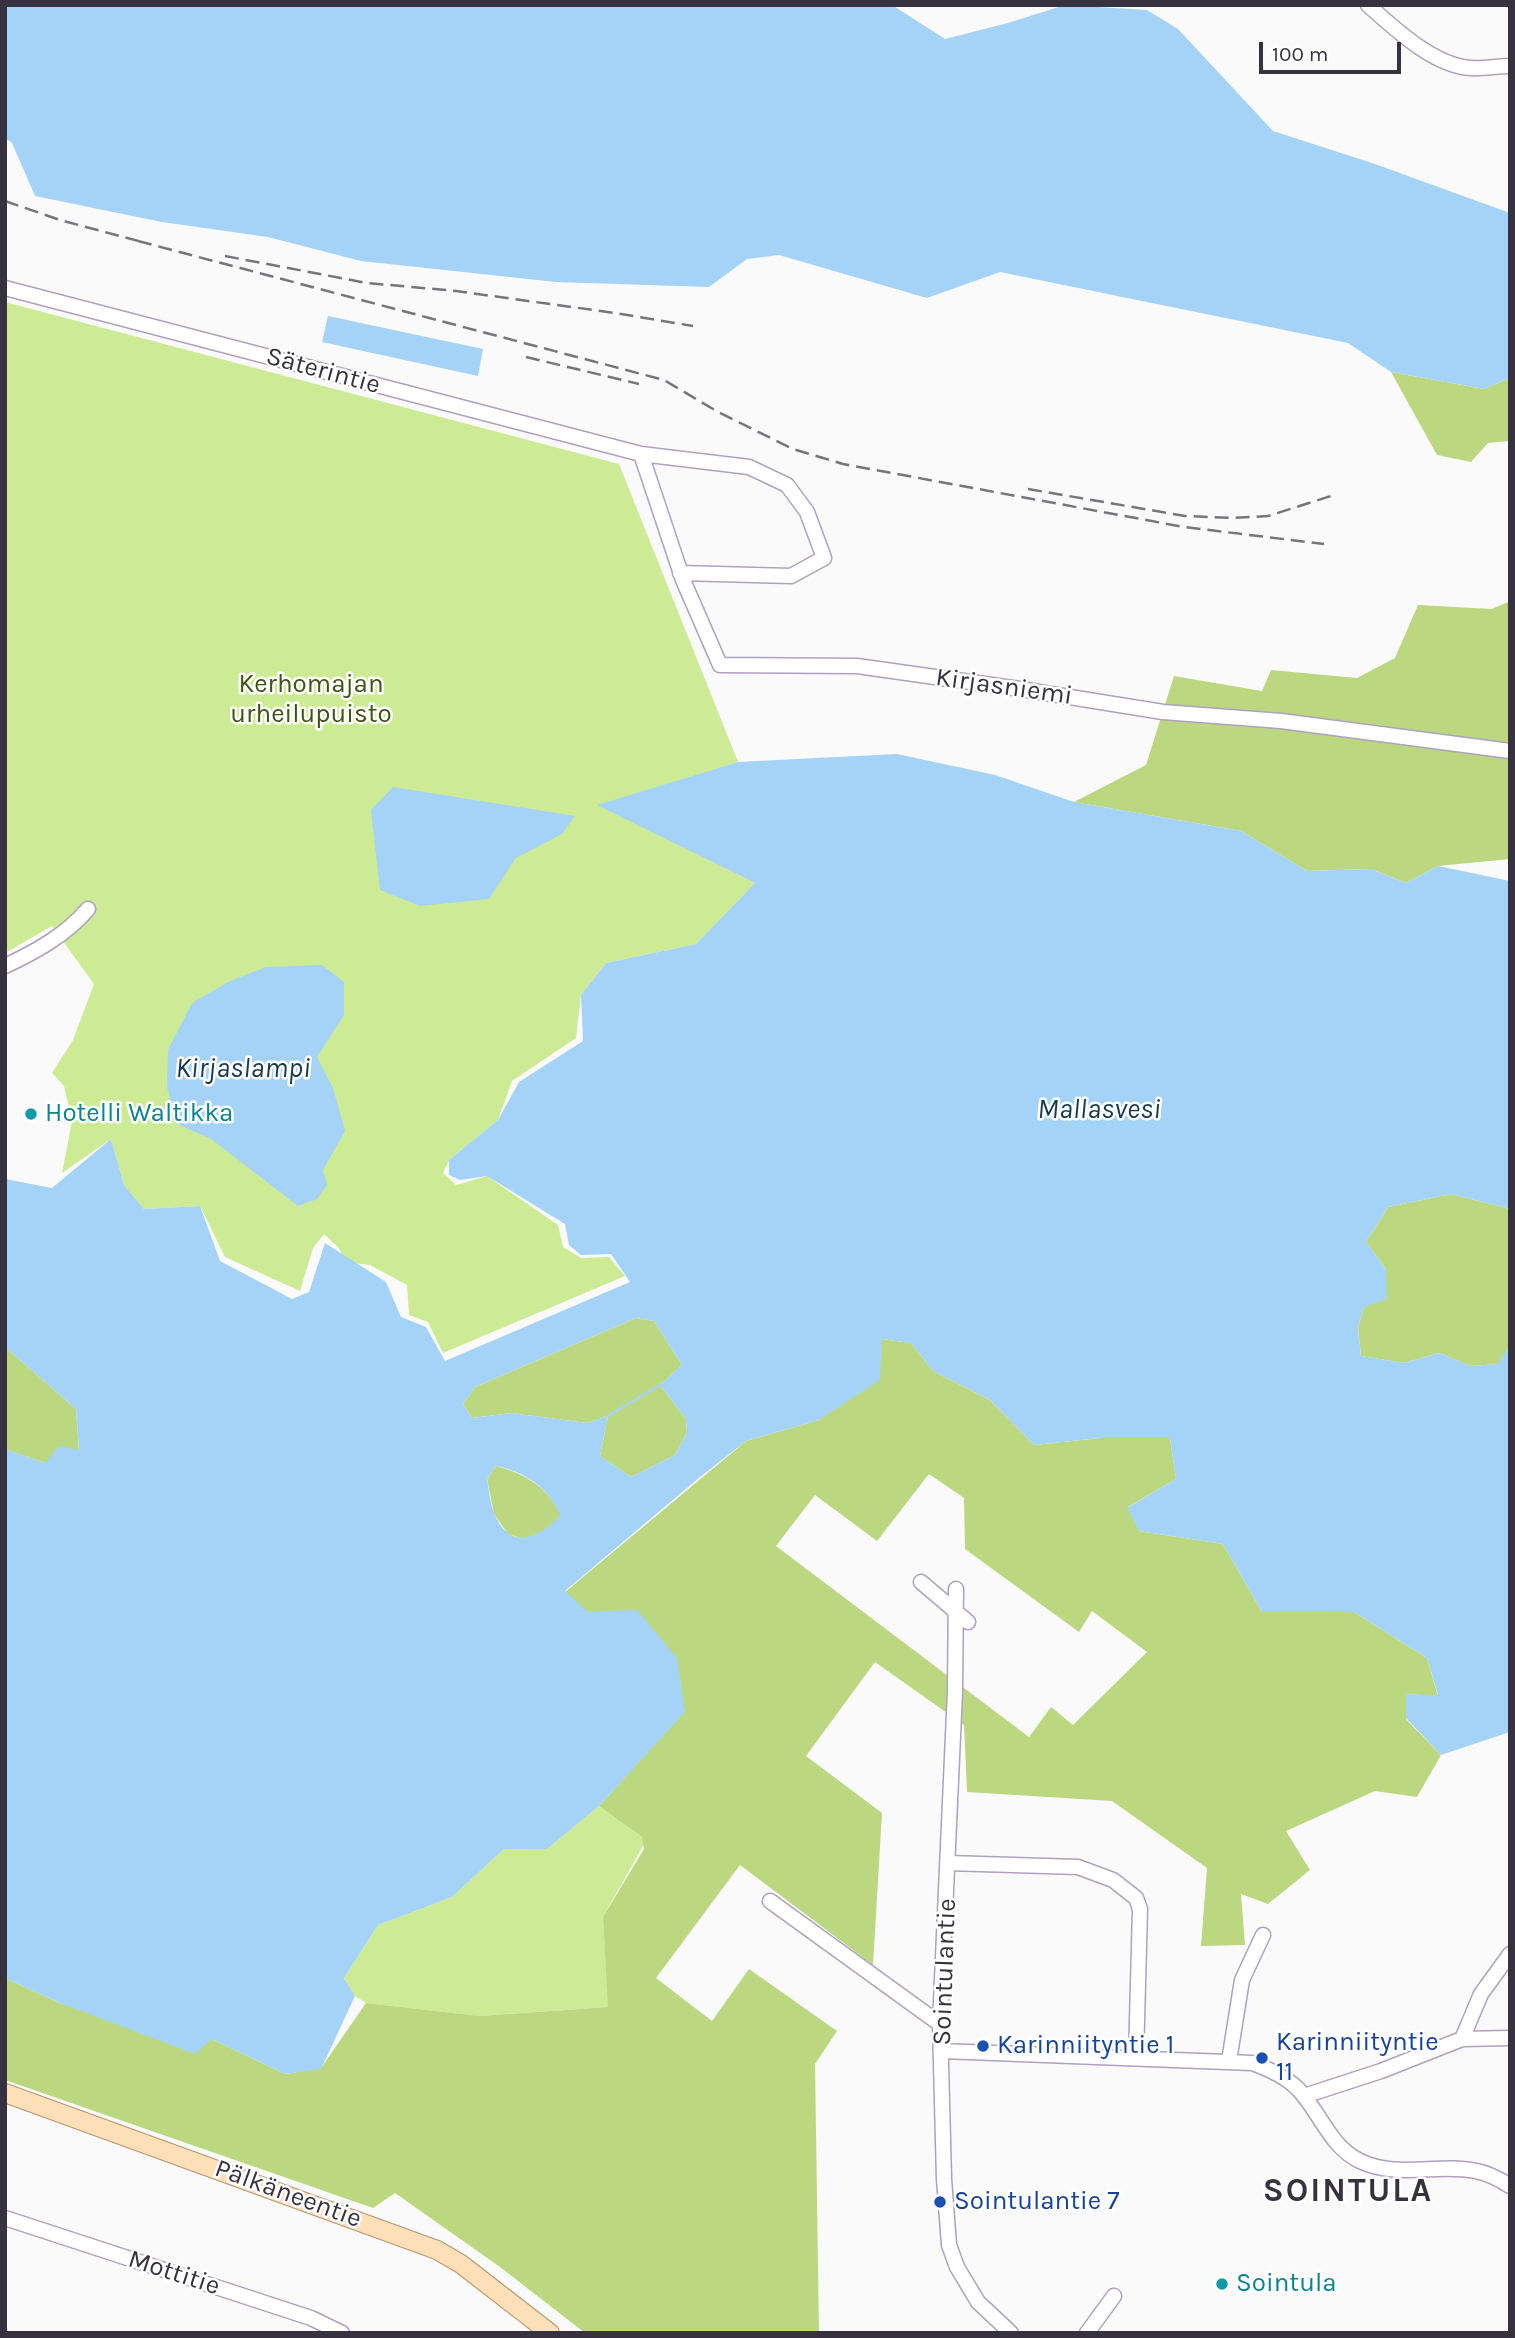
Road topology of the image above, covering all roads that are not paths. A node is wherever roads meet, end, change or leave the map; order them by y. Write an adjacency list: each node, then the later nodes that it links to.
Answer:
1 (1368, 5): 2 (street)
2 (1510, 66)
3 (5, 288): 4 (street, Säterintie)
4 (641, 454): 5 (street, Kirjasniemi); 5 (street, Säterintie)
5 (680, 573): 6 (street, Kirjasniemi)
6 (1510, 751)
7 (88, 909): 8 (street)
8 (5, 966)
9 (921, 1582): 11 (street)
10 (956, 1589): 11 (street, Sointulantie)
11 (954, 1612): 12 (street); 13 (street, Sointulantie)
12 (968, 1622)
13 (948, 1863): 17 (street, Sointulantie); 21 (street)
14 (770, 1901): 17 (street)
15 (1263, 1935): 22 (street)
16 (1510, 1954): 19 (street)
17 (940, 2024): 20 (street, Sointulantie)
18 (1510, 2038): 19 (street)
19 (1462, 2039): 24 (street)
20 (942, 2051): 21 (street); 30 (street, Sointulantie)
21 (1136, 2058): 22 (street)
22 (1229, 2061): 24 (street)
23 (5, 2093): 29 (main road, Pälkäneentie)
24 (1304, 2096): 25 (street)
25 (1510, 2186)
26 (5, 2218): 28 (street, Mottitie)
27 (1114, 2296): 31 (street)
28 (342, 2333)
29 (550, 2333)
30 (1011, 2333)
31 (1087, 2333)

